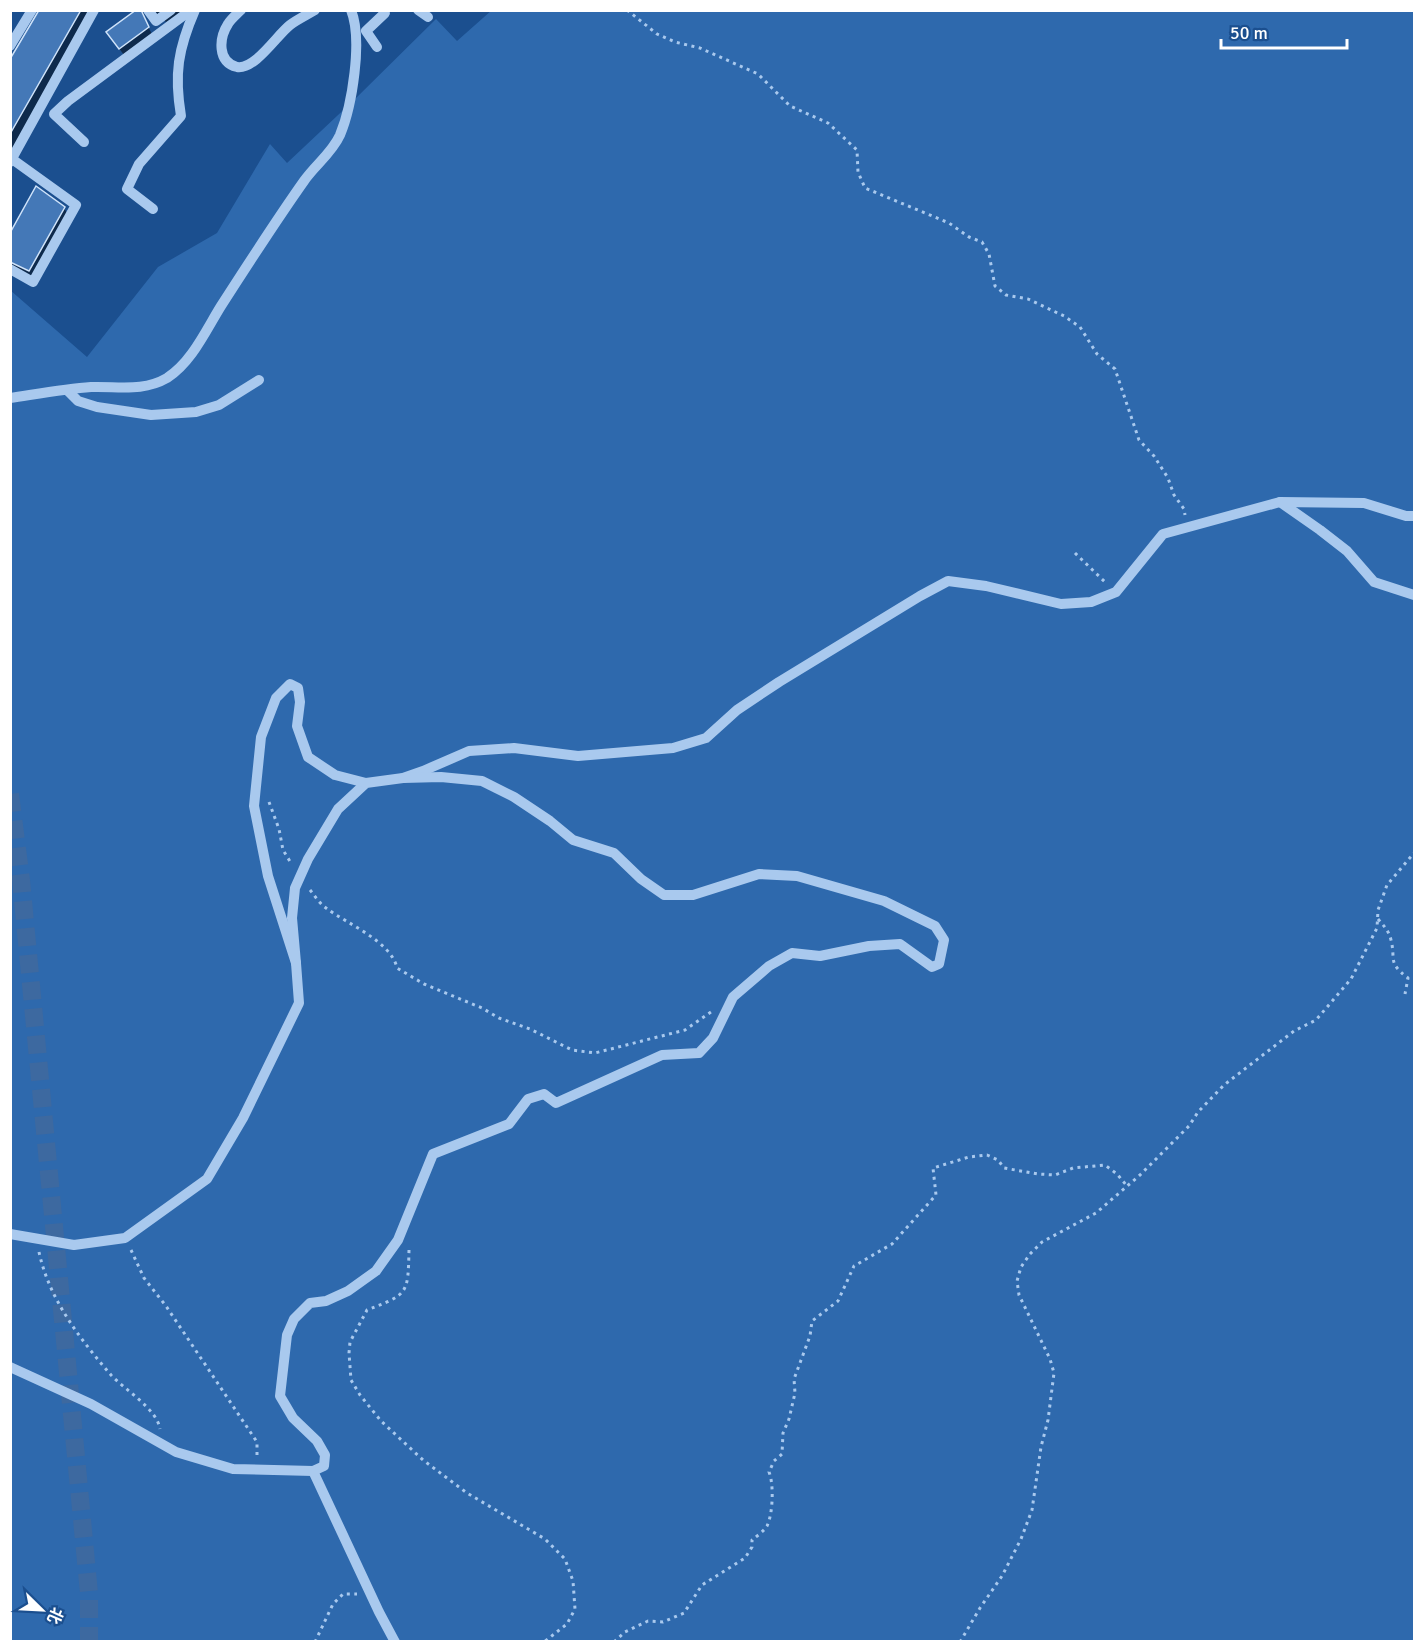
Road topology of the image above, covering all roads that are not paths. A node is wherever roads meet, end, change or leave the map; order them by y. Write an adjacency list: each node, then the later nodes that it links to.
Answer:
1 (32, 10): 12 (street)
2 (94, 10): 15 (street)
3 (148, 10): 4 (street)
4 (171, 10)
5 (193, 10): 14 (street); 16 (street)
6 (241, 10): 7 (street)
7 (315, 10)
8 (351, 10): 19 (street)
9 (384, 10): 13 (street)
10 (418, 10): 11 (street)
11 (428, 17)
12 (10, 46)
13 (377, 47)
14 (84, 142)
15 (11, 160): 17 (street)
16 (153, 209)
17 (10, 269)
18 (259, 380): 19 (street)
19 (67, 390): 20 (street)
20 (10, 398)
21 (1280, 502): 22 (street); 23 (street); 24 (street)
22 (1414, 516)
23 (1414, 595)
24 (403, 778): 25 (street); 29 (street)
25 (366, 783): 26 (street); 26 (street)
26 (296, 963): 27 (street)
27 (10, 1234)
28 (10, 1366): 29 (street)
29 (313, 1471): 30 (street)
30 (395, 1641)

